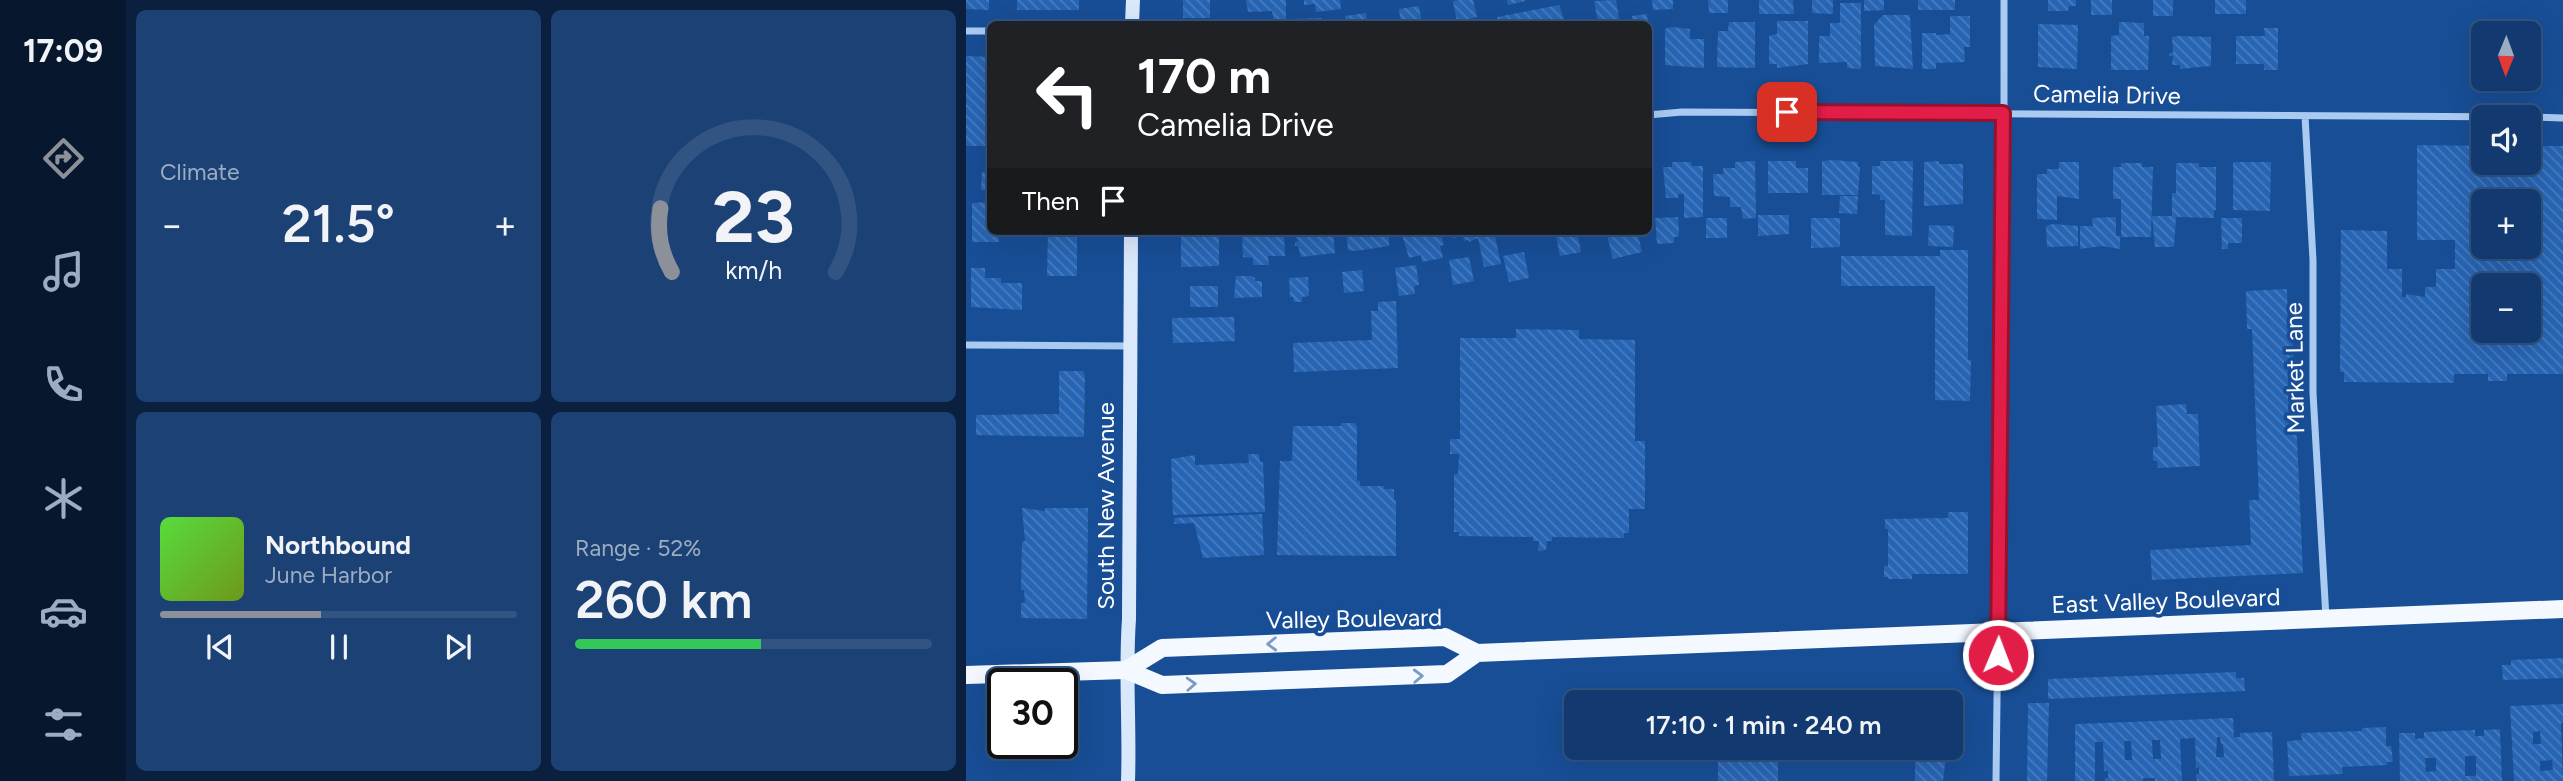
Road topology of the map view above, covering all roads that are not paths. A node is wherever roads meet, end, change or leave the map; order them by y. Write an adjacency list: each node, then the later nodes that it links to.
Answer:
1 (1133, 0): 3 (main road)
2 (2004, 0): 6 (street)
3 (1132, 21)
4 (966, 31): 5 (street)
5 (987, 31)
6 (2003, 113): 7 (street, Camelia Drive); 8 (street, Camelia Drive); 17 (street)
7 (1652, 115)
8 (2305, 116): 9 (street, Camelia Drive); 16 (street, Market Lane)
9 (2471, 117)
10 (2541, 117): 11 (street, Camelia Drive)
11 (2563, 118)
12 (1131, 235): 14 (main road, South New Avenue)
13 (966, 345): 14 (street)
14 (1129, 346): 19 (main road, South New Avenue)
15 (2563, 609): 16 (main road, East Valley Boulevard)
16 (2326, 619): 17 (main road, East Valley Boulevard)
17 (1999, 632): 18 (main road, East Valley Boulevard); 22 (street)
18 (1477, 653): 19 (main road, one-way to 18); 19 (main road, Valley Boulevard, one-way to 19)
19 (1126, 670): 20 (main road); 21 (main road, South New Avenue)
20 (966, 675)
21 (1128, 781)
22 (1996, 781)

